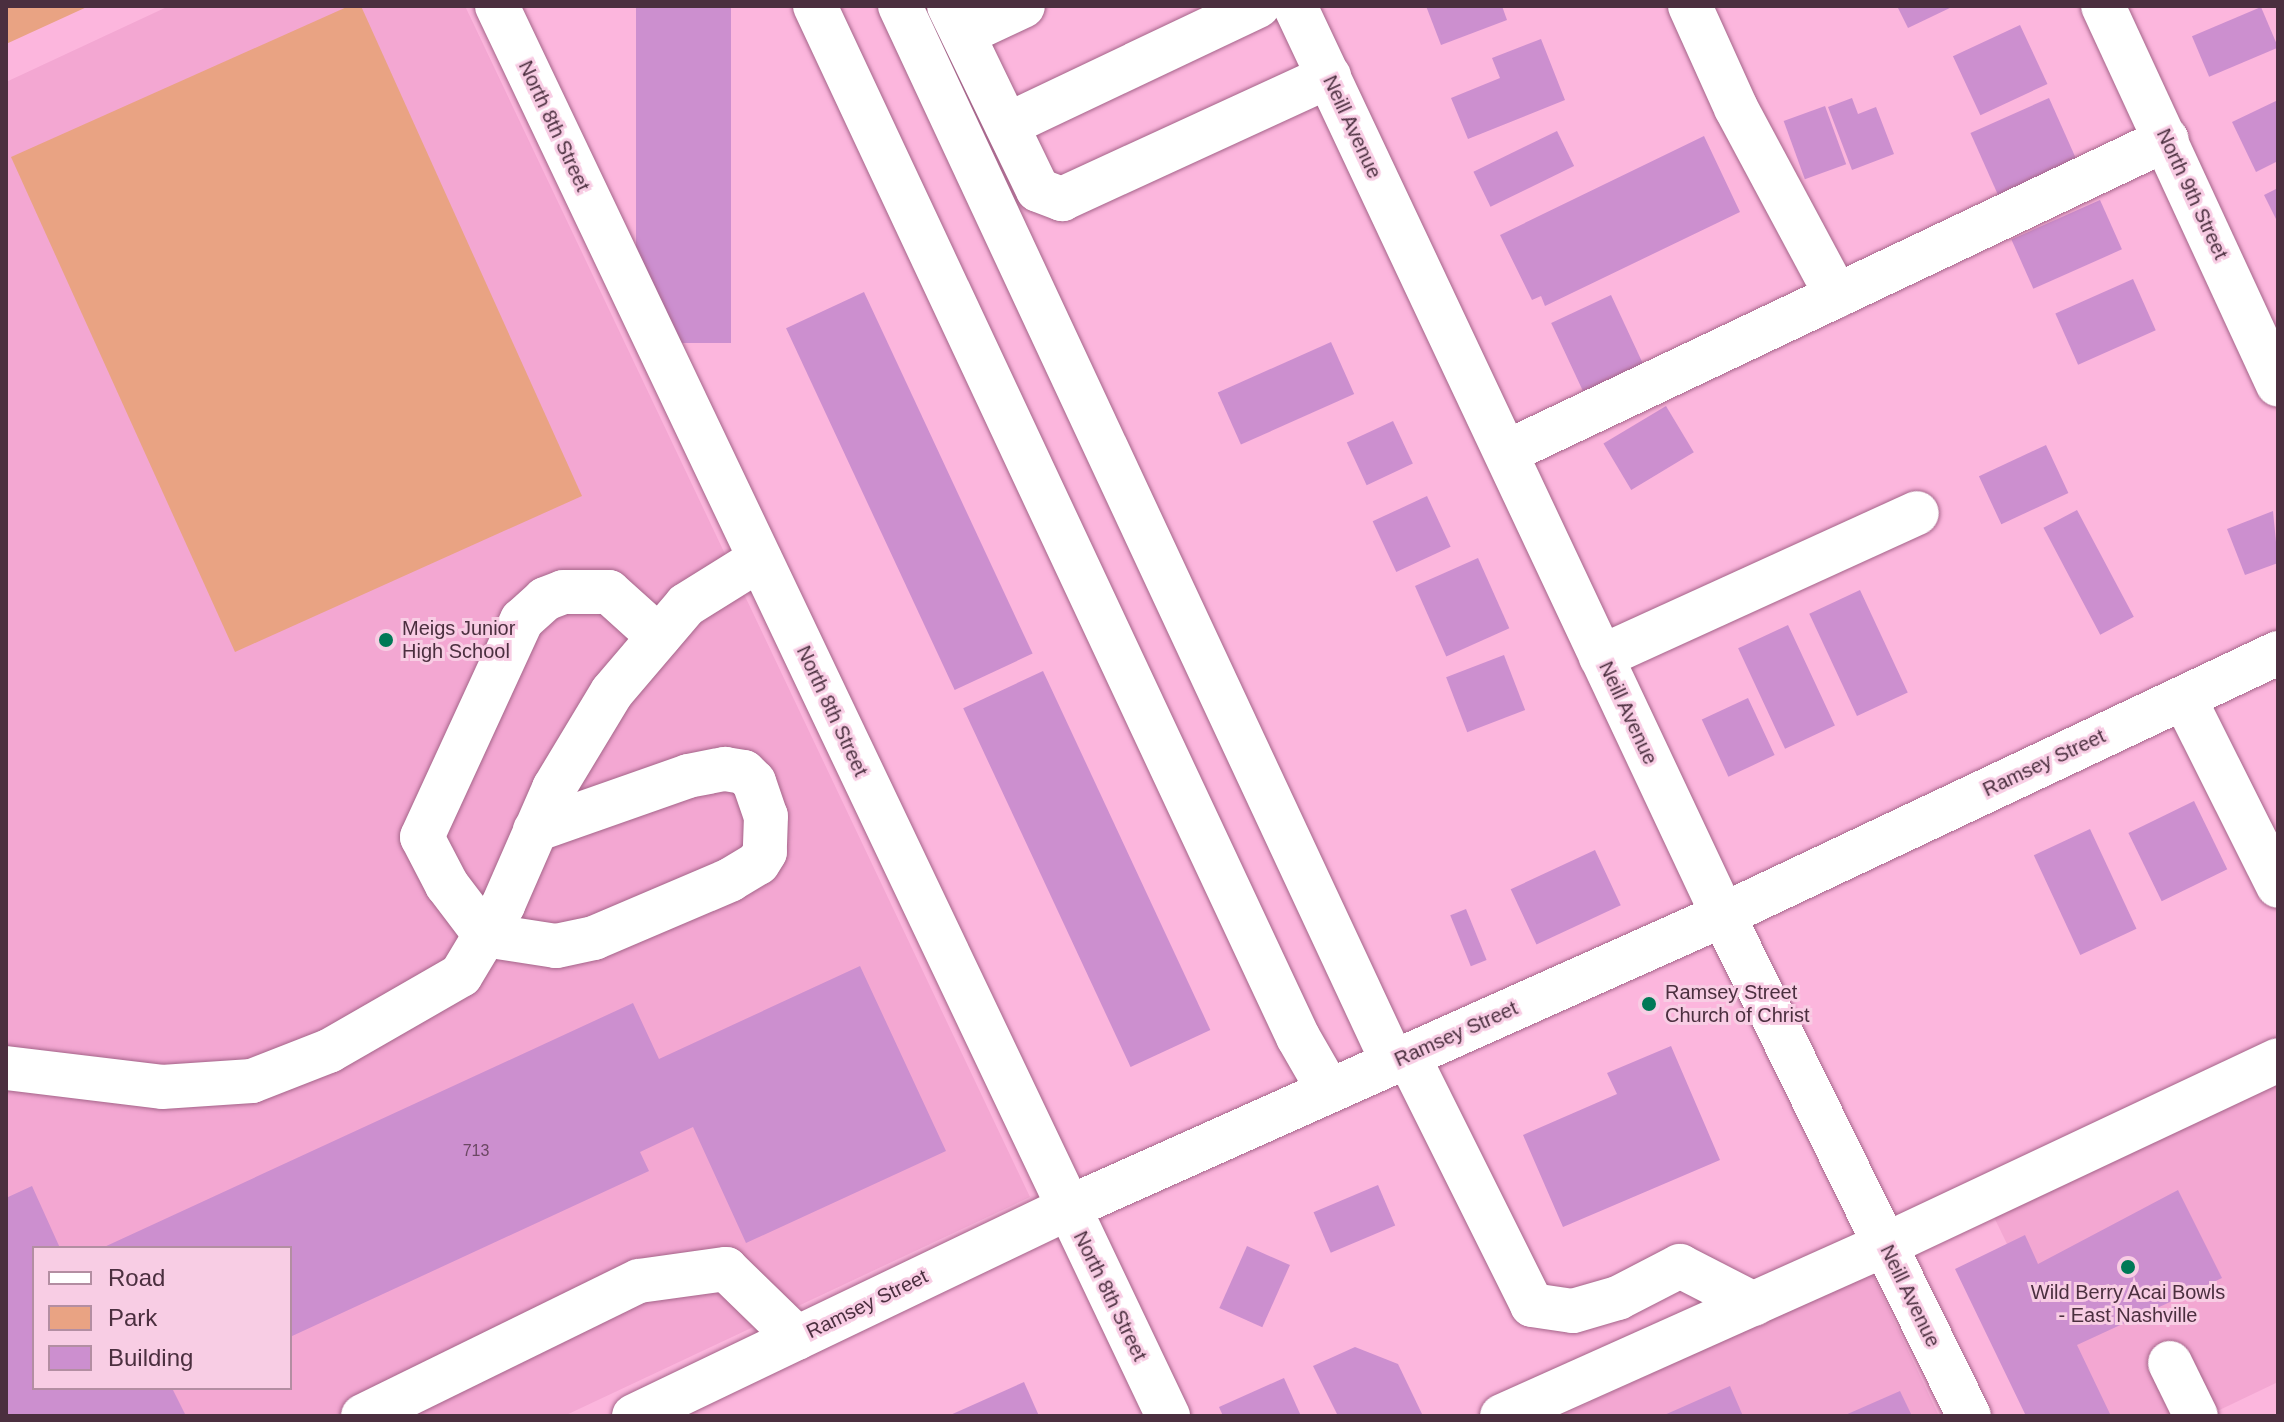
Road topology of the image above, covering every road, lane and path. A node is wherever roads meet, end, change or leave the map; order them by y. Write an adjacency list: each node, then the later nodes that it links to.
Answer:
1 (497, 6): 17 (street, North 8th Street)
2 (815, 6): 29 (street)
3 (900, 6): 26 (street)
4 (1023, 6): 9 (street)
5 (1258, 6): 11 (street)
6 (1295, 6): 10 (street, Neill Avenue)
7 (1690, 6): 13 (street)
8 (2103, 6): 12 (street, North 9th Street)
9 (956, 20): 11 (street)
10 (1329, 76): 11 (street); 15 (street, Neill Avenue)
11 (1007, 125)
12 (2167, 139): 13 (street); 14 (street, North 9th Street)
13 (1837, 296): 15 (street)
14 (2278, 384)
15 (1507, 452): 20 (street, Neill Avenue)
16 (1917, 513): 20 (street)
17 (760, 559): 18 (street); 30 (street, North 8th Street)
18 (659, 637): 22 (street); 25 (street)
19 (2278, 653): 21 (street, Ramsey Street)
20 (1601, 657): 24 (street, Neill Avenue)
21 (2184, 698): 23 (street); 24 (street, Ramsey Street)
22 (535, 830): 25 (street); 25 (street)
23 (2278, 886)
24 (1723, 915): 26 (street, Ramsey Street); 31 (street, Neill Avenue)
25 (485, 935): 28 (street)
26 (1400, 1059): 29 (street, Ramsey Street); 32 (street)
27 (2278, 1060): 31 (street)
28 (6, 1068)
29 (1329, 1091): 30 (street, Ramsey Street)
30 (1068, 1208): 33 (street, Ramsey Street); 37 (street, North 8th Street)
31 (1885, 1245): 32 (street); 39 (street, Neill Avenue)
32 (1754, 1304): 38 (street)
33 (797, 1338): 35 (street); 36 (street, Ramsey Street)
34 (2170, 1363): 40 (street)
35 (363, 1416)
36 (634, 1416)
37 (1168, 1416)
38 (1502, 1416)
39 (1969, 1416)
40 (2196, 1416)

